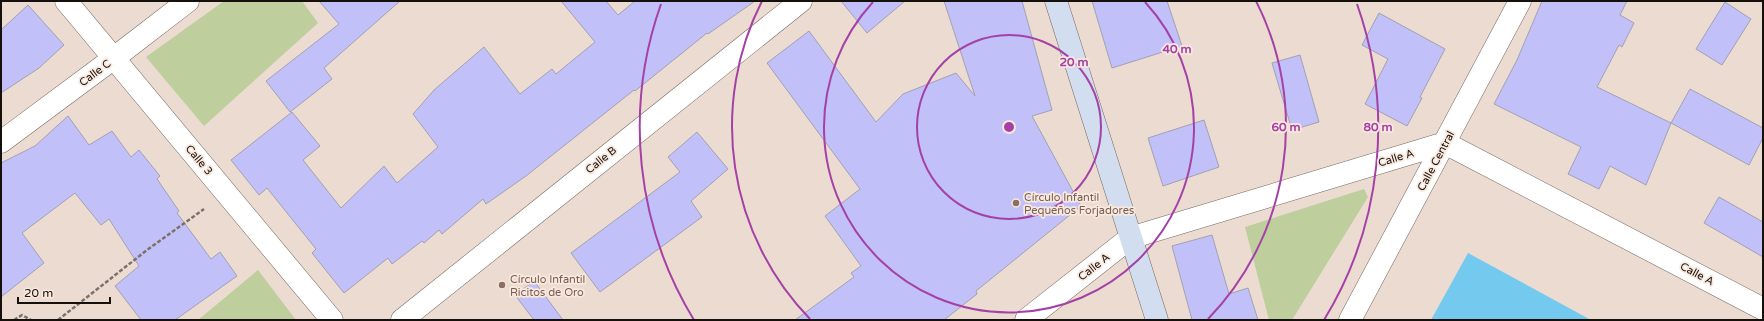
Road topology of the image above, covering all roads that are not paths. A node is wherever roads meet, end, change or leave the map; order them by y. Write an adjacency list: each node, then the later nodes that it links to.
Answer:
1 (66, 1): 6 (street, Calle 3)
2 (188, 1): 6 (street, Calle C)
3 (801, 1): 12 (street, Calle B)
4 (1056, 1): 9 (main road)
5 (1520, 1): 8 (street, Calle Central)
6 (114, 58): 7 (street, Calle C); 11 (street, Calle 3)
7 (1, 142)
8 (1445, 143): 9 (street, Calle A); 10 (street, Calle A); 15 (street, Calle Central)
9 (1130, 238): 13 (street, Calle A); 14 (main road)
10 (1763, 309)
11 (332, 320)
12 (402, 320)
13 (1026, 320)
14 (1157, 320)
15 (1350, 320)

